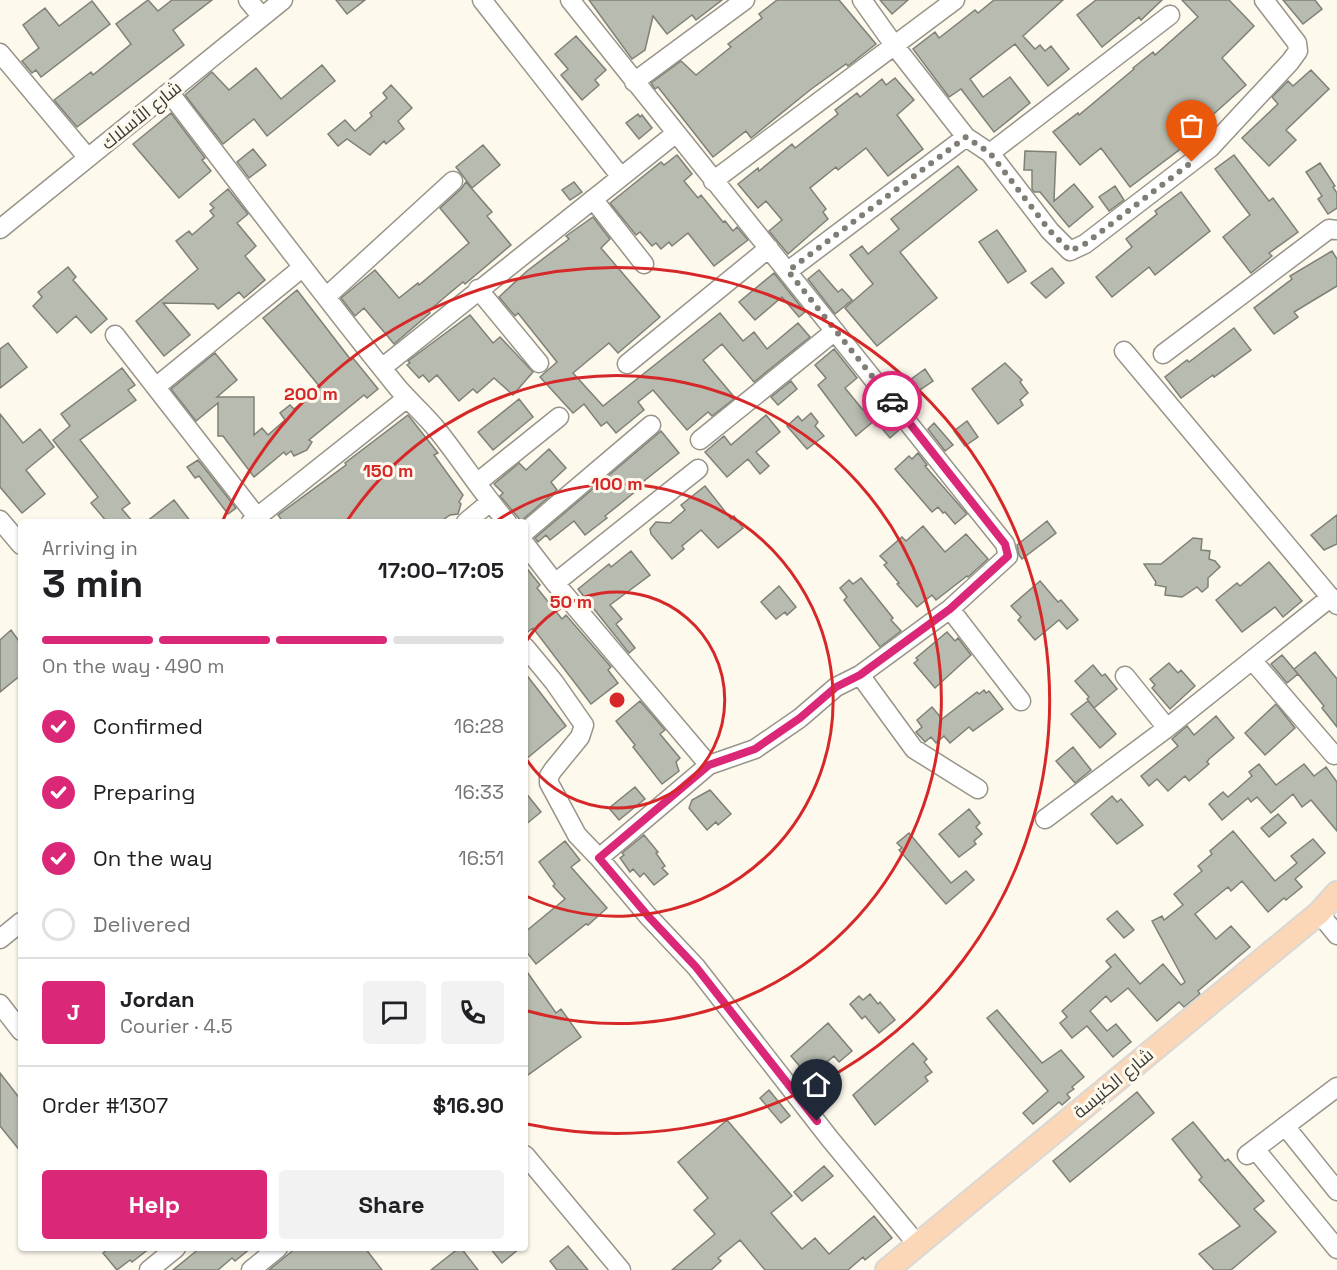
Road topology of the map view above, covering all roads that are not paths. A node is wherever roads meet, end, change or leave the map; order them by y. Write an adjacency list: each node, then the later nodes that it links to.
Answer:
1 (248, 0): 10 (street)
2 (283, 0): 10 (street, شارع الأسلاك)
3 (482, 0): 19 (street)
4 (570, 0): 13 (street)
5 (745, 0): 13 (street)
6 (862, 0): 11 (street)
7 (955, 0): 11 (street)
8 (1266, 1): 17 (street)
9 (1170, 15): 17 (street)
10 (262, 16): 14 (street, شارع الأسلاك)
11 (894, 45): 16 (street); 21 (street)
12 (0, 53): 18 (street)
13 (634, 82): 15 (street)
14 (169, 92): 18 (street, شارع الأسلاك); 27 (street)
15 (675, 134): 19 (street); 21 (street)
16 (966, 137): 17 (street); 28 (street)
17 (990, 153)
18 (88, 158): 23 (street, شارع الأسلاك)
19 (621, 177): 22 (street)
20 (453, 181): 30 (street)
21 (713, 181): 25 (street)
22 (593, 199): 26 (street); 29 (street)
23 (0, 230)
24 (1337, 230): 34 (street)
25 (769, 248): 28 (street); 36 (street)
26 (644, 264)
27 (303, 267): 30 (street); 38 (street)
28 (788, 271): 31 (street)
29 (478, 289): 35 (street); 37 (street)
30 (326, 297): 37 (street)
31 (835, 331): 42 (street); 56 (street)
32 (115, 335): 38 (street)
33 (1124, 351): 55 (street)
34 (1163, 354)
35 (539, 363)
36 (627, 364)
37 (383, 367): 39 (street)
38 (157, 386): 46 (street)
39 (407, 398): 44 (street); 47 (street)
40 (559, 417): 44 (street)
41 (651, 426): 51 (street)
42 (700, 440)
43 (698, 469): 54 (street)
44 (478, 482): 45 (street)
45 (490, 502): 48 (street); 49 (street)
46 (255, 519)
47 (258, 519)
48 (470, 519)
49 (504, 519)
50 (0, 520): 52 (street)
51 (528, 529)
52 (18, 541)
53 (528, 548): 54 (street)
54 (555, 584): 64 (street)
55 (1334, 601): 58 (street)
56 (950, 609): 59 (street); 61 (street)
57 (528, 651): 67 (street)
58 (1252, 660): 62 (street); 63 (street)
59 (860, 675): 64 (street); 65 (street)
60 (1125, 676): 62 (street)
61 (1021, 701)
62 (1167, 728): 66 (street)
63 (1335, 755)
64 (709, 765): 67 (street)
65 (978, 789)
66 (1045, 819)
67 (599, 858): 79 (street)
68 (1337, 893): 69 (main road, شارع الكنيسة)
69 (1318, 913): 71 (street); 79 (main road, شارع الكنيسة)
70 (18, 924): 72 (street)
71 (1337, 935)
72 (0, 939)
73 (0, 1004): 74 (street)
74 (18, 1027)
75 (1337, 1087): 76 (street)
76 (1285, 1126): 78 (street); 80 (street)
77 (528, 1159): 85 (street)
78 (1337, 1191)
79 (917, 1244): 86 (main road, شارع الكنيسة)
80 (1337, 1249)
81 (172, 1251): 83 (street)
82 (274, 1251): 84 (street)
83 (149, 1270)
84 (251, 1270)
85 (621, 1270)
86 (886, 1270)

